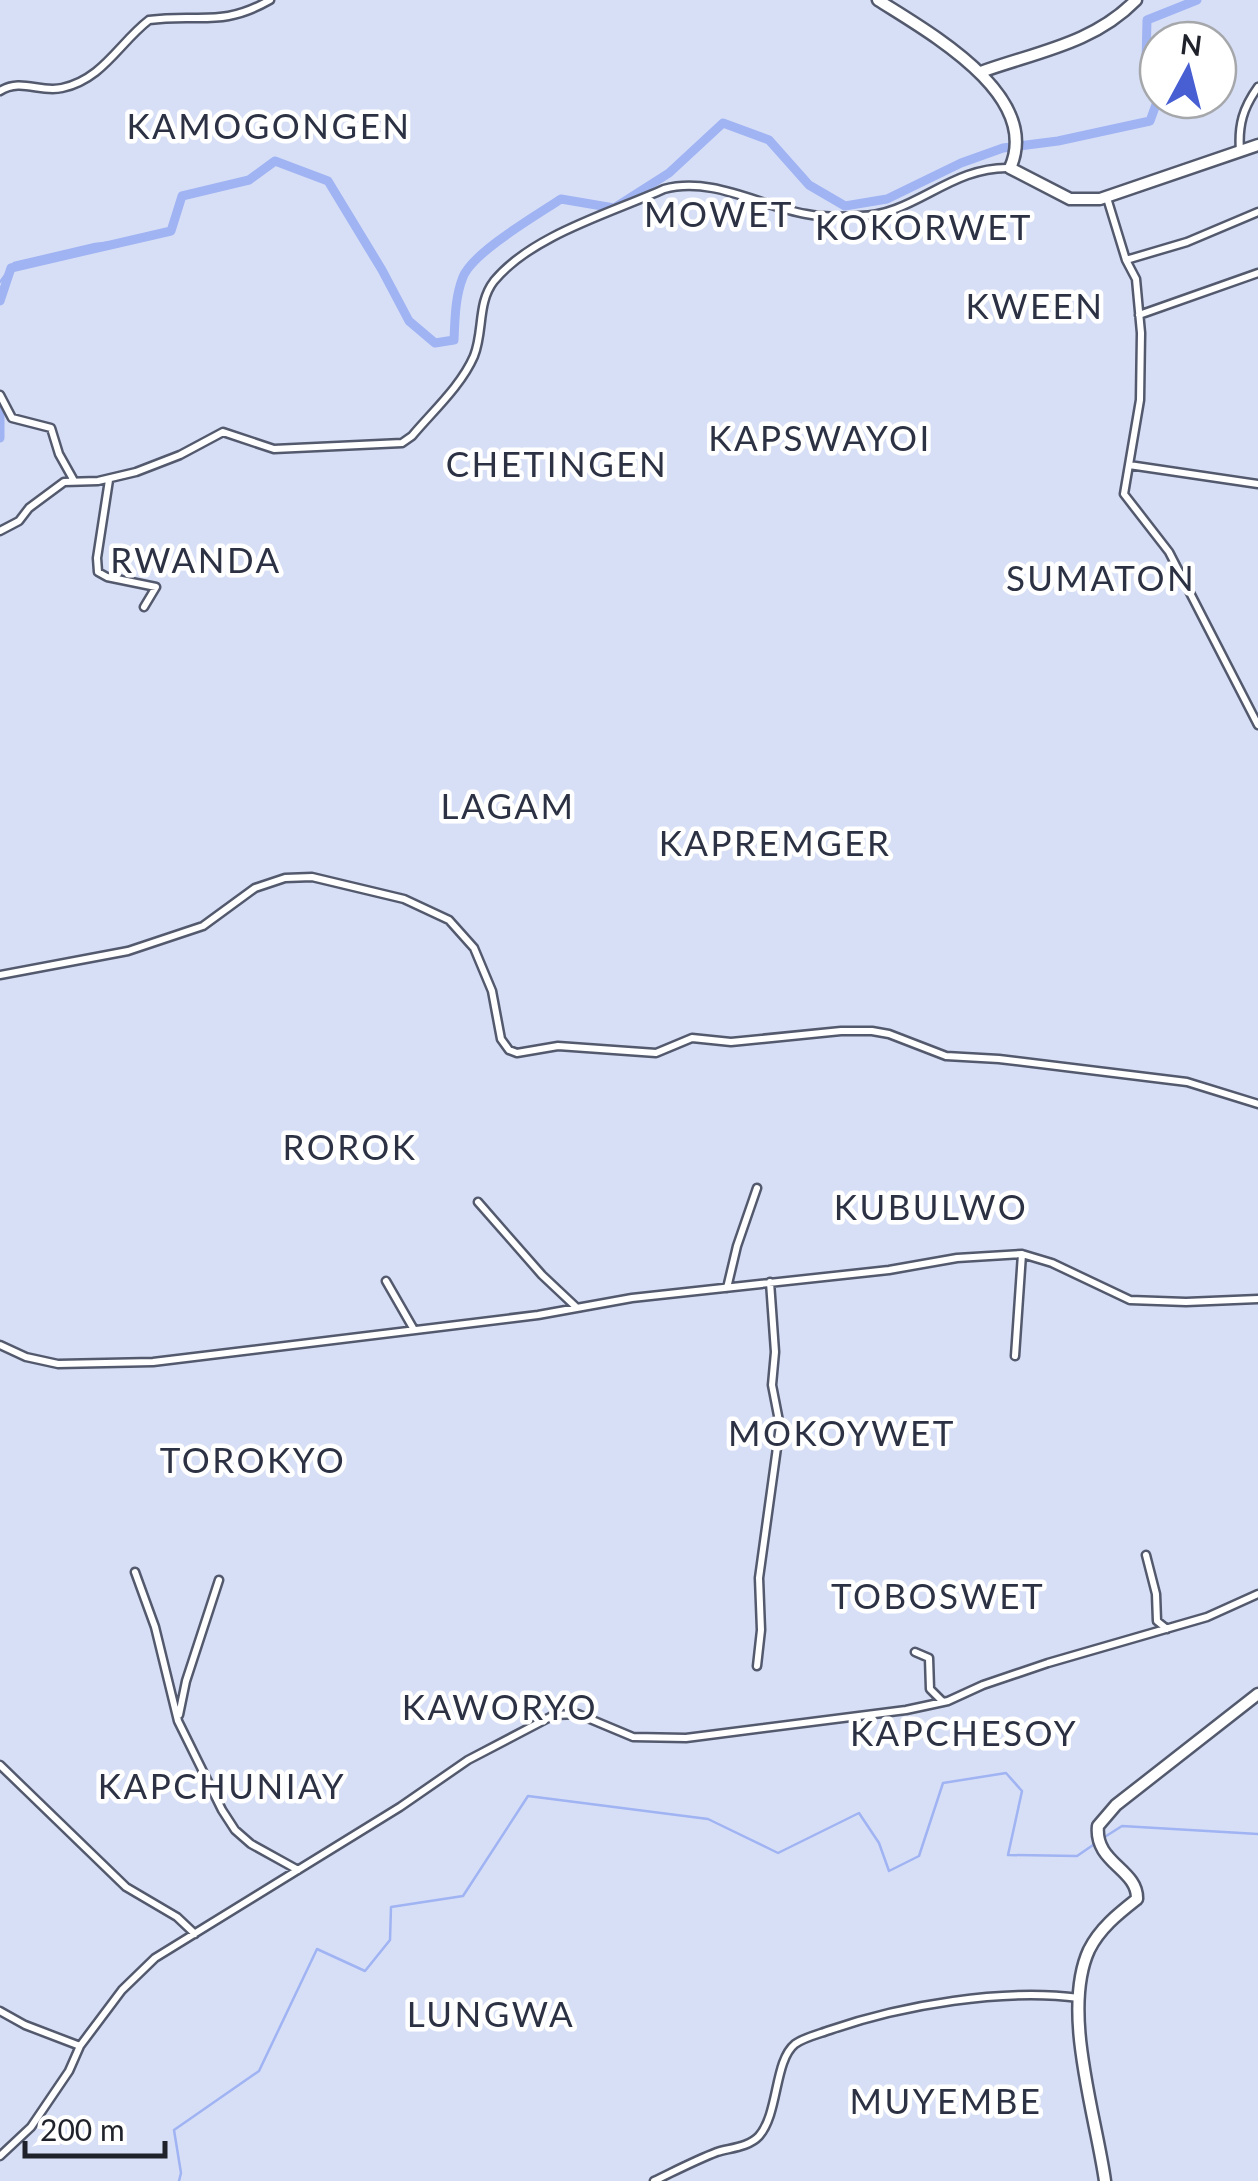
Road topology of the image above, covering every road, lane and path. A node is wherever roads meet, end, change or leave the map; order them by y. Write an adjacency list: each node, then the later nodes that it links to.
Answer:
1 (270, 0): 6 (street)
2 (878, 0): 4 (main road)
3 (1136, 0): 4 (main road)
4 (981, 72): 9 (main road)
5 (1258, 87): 8 (street)
6 (0, 91)
7 (1258, 145): 8 (main road)
8 (1240, 153): 10 (main road)
9 (1012, 164): 10 (main road); 18 (street)
10 (1107, 198): 12 (street)
11 (1258, 212): 12 (street)
12 (1126, 260): 14 (street)
13 (1258, 272): 14 (street)
14 (1139, 315): 16 (street)
15 (0, 395): 17 (street)
16 (1129, 466): 19 (street); 22 (street)
17 (74, 480): 18 (street); 20 (street)
18 (109, 480): 21 (street)
19 (1258, 484)
20 (0, 531)
21 (144, 607)
22 (1258, 725)
23 (0, 975): 24 (street)
24 (1258, 1104)
25 (757, 1188): 30 (street)
26 (478, 1202): 32 (street)
27 (1022, 1254): 29 (street); 31 (street); 35 (street)
28 (386, 1282): 33 (street)
29 (770, 1282): 30 (street); 42 (street)
30 (728, 1288): 32 (street)
31 (1258, 1299)
32 (577, 1308): 33 (street)
33 (412, 1328): 34 (street)
34 (0, 1345)
35 (1015, 1356)
36 (1146, 1555): 40 (street)
37 (135, 1572): 45 (street)
38 (219, 1580): 45 (street)
39 (1258, 1594): 40 (street)
40 (1168, 1630): 44 (street)
41 (915, 1652): 44 (street)
42 (758, 1666)
43 (1258, 1694): 49 (main road)
44 (943, 1702): 47 (street)
45 (178, 1721): 47 (street)
46 (0, 1765): 48 (street)
47 (298, 1871): 48 (street)
48 (195, 1934): 51 (street)
49 (1080, 1998): 53 (street); 54 (main road)
50 (0, 2011): 51 (street)
51 (80, 2046): 52 (street)
52 (0, 2156)
53 (654, 2181)
54 (1106, 2181)

